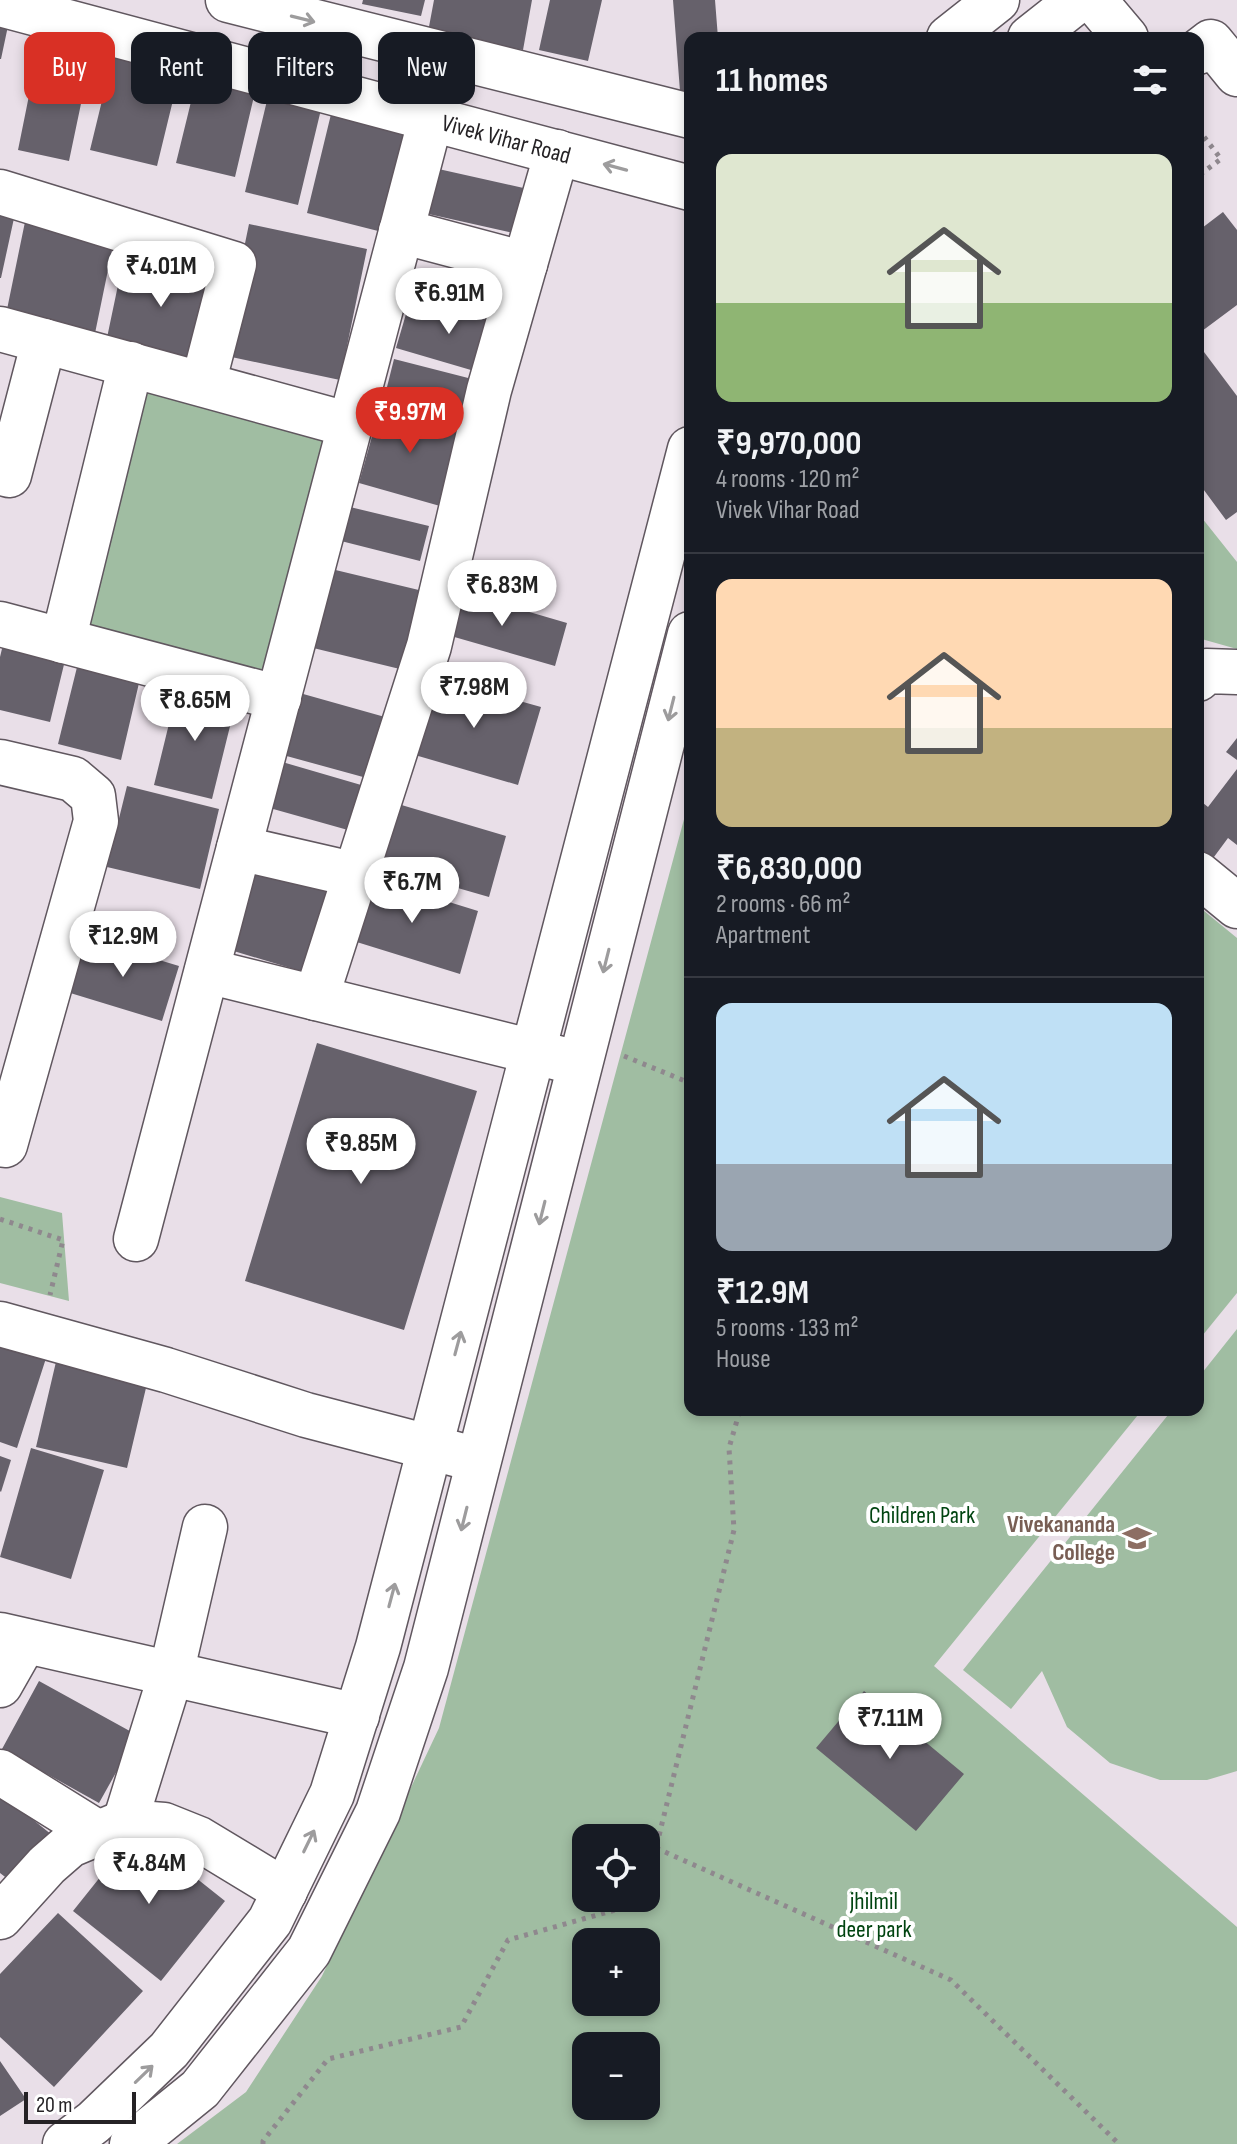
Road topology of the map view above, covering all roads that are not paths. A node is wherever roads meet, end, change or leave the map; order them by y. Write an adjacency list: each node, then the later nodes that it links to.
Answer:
1 (228, 0): 11 (street, one-way to 11)
2 (997, 0): 6 (street)
3 (1078, 0): 7 (street)
4 (1094, 0): 8 (street)
5 (0, 4): 12 (street, Vivek Vihar Road)
6 (957, 32)
7 (1038, 32)
8 (1121, 32)
9 (1204, 47): 10 (street)
10 (1237, 74)
11 (684, 114)
12 (431, 118): 13 (street, Vivek Vihar Road); 16 (street)
13 (557, 152): 14 (street, Vivek Vihar Road, one-way to 13); 17 (street)
14 (684, 186)
15 (0, 192): 21 (street)
16 (401, 231): 17 (street); 22 (street)
17 (525, 264): 33 (street)
18 (0, 329): 19 (street)
19 (44, 341): 20 (street); 23 (street)
20 (131, 364): 21 (street); 26 (street)
21 (203, 384): 22 (street)
22 (350, 425): 30 (street)
23 (0, 472)
24 (684, 472): 38 (street)
25 (0, 624): 26 (street)
26 (63, 641): 30 (street)
27 (684, 657): 39 (street, one-way to 39)
28 (1237, 672): 29 (street)
29 (1204, 673)
30 (279, 698): 32 (street)
31 (0, 762): 40 (street)
32 (239, 848): 33 (street); 36 (street)
33 (356, 875): 37 (street)
34 (1204, 879): 35 (street)
35 (1237, 906)
36 (207, 971): 37 (street); 41 (street)
37 (316, 998): 38 (street)
38 (533, 1052): 39 (street); 43 (street, one-way to 38)
39 (580, 1064): 44 (street, one-way to 44)
40 (0, 1144)
41 (136, 1239)
42 (0, 1324): 43 (street)
43 (431, 1447): 44 (street); 49 (street, one-way to 43)
44 (479, 1460): 55 (street, one-way to 55)
45 (205, 1527): 47 (street)
46 (12, 1638): 47 (street); 48 (street)
47 (171, 1674): 49 (street); 51 (street)
48 (0, 1685)
49 (357, 1716): 52 (street, one-way to 49)
50 (0, 1772): 51 (street)
51 (111, 1828): 52 (street); 53 (street)
52 (285, 1891): 54 (street, one-way to 52)
53 (0, 1917)
54 (65, 2144)
55 (132, 2144)

